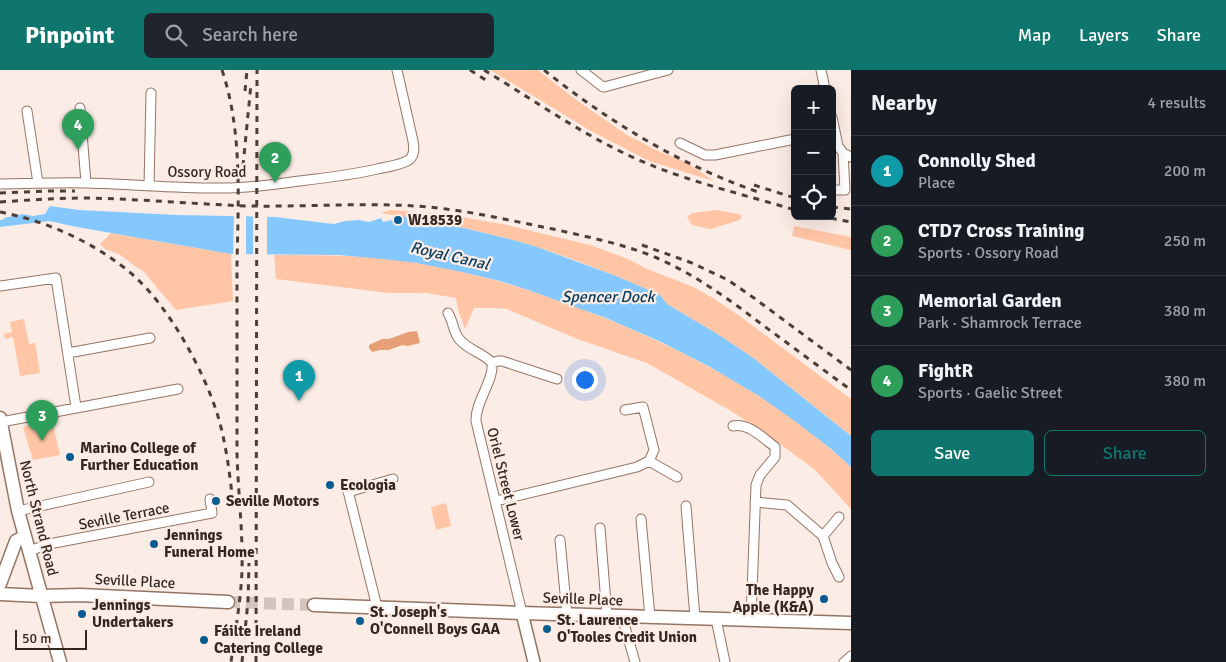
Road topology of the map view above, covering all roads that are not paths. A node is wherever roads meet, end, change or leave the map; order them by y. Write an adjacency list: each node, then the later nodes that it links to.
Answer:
1 (396, 70): 16 (street, Ossory Road)
2 (580, 70): 3 (street)
3 (668, 70)
4 (821, 70): 5 (street)
5 (824, 85)
6 (152, 93): 16 (street)
7 (80, 108): 14 (street)
8 (27, 111): 13 (street)
9 (836, 138): 12 (street)
10 (791, 140): 11 (street)
11 (680, 143)
12 (847, 155): 17 (street)
13 (38, 183): 14 (street, Ossory Road); 15 (street, Ossory Road)
14 (86, 183): 16 (street, Ossory Road)
15 (0, 184)
16 (149, 186)
17 (848, 192)
18 (0, 286): 21 (street)
19 (448, 313): 22 (street)
20 (150, 338): 21 (street)
21 (68, 354): 25 (street)
22 (492, 363): 23 (street); 34 (street, Oriel Street Lower)
23 (557, 379)
24 (178, 389): 25 (street)
25 (76, 408): 27 (street)
26 (625, 410): 29 (street)
27 (0, 420): 37 (main road, North Strand Road)
28 (733, 426): 35 (street)
29 (649, 461): 30 (street); 34 (street)
30 (677, 477)
31 (393, 480): 51 (street)
32 (149, 482): 37 (street)
33 (210, 499): 44 (street, Seville Terrace)
34 (496, 501): 52 (street, Oriel Street Lower)
35 (755, 502): 42 (street); 59 (street)
36 (686, 506): 57 (street)
37 (18, 511): 41 (main road, North Strand Road)
38 (839, 517): 42 (street)
39 (641, 519): 56 (street)
40 (600, 528): 54 (street)
41 (25, 536): 44 (main road, North Strand Road); 46 (main road)
42 (823, 536): 45 (street)
43 (560, 540): 53 (street)
44 (29, 551): 48 (main road, North Strand Road)
45 (839, 577)
46 (0, 584)
47 (0, 594): 48 (main road, Seville Place)
48 (41, 596): 49 (main road, Seville Place); 62 (main road, North Strand Road)
49 (228, 602)
50 (314, 605): 51 (main road, Seville Place)
51 (377, 608): 52 (main road, Seville Place)
52 (522, 613): 53 (main road, Seville Place); 63 (street)
53 (567, 614): 54 (main road, Seville Place)
54 (607, 616): 55 (main road, Seville Place)
55 (622, 616): 56 (main road, Seville Place); 64 (street)
56 (650, 617): 57 (main road, Seville Place)
57 (695, 618): 58 (main road, Seville Place)
58 (716, 619): 59 (main road, Seville Place); 65 (street)
59 (751, 620): 60 (main road, Seville Place)
60 (851, 623)
61 (851, 655): 66 (street)
62 (60, 662)
63 (534, 662)
64 (635, 662)
65 (725, 662)
66 (844, 662)

